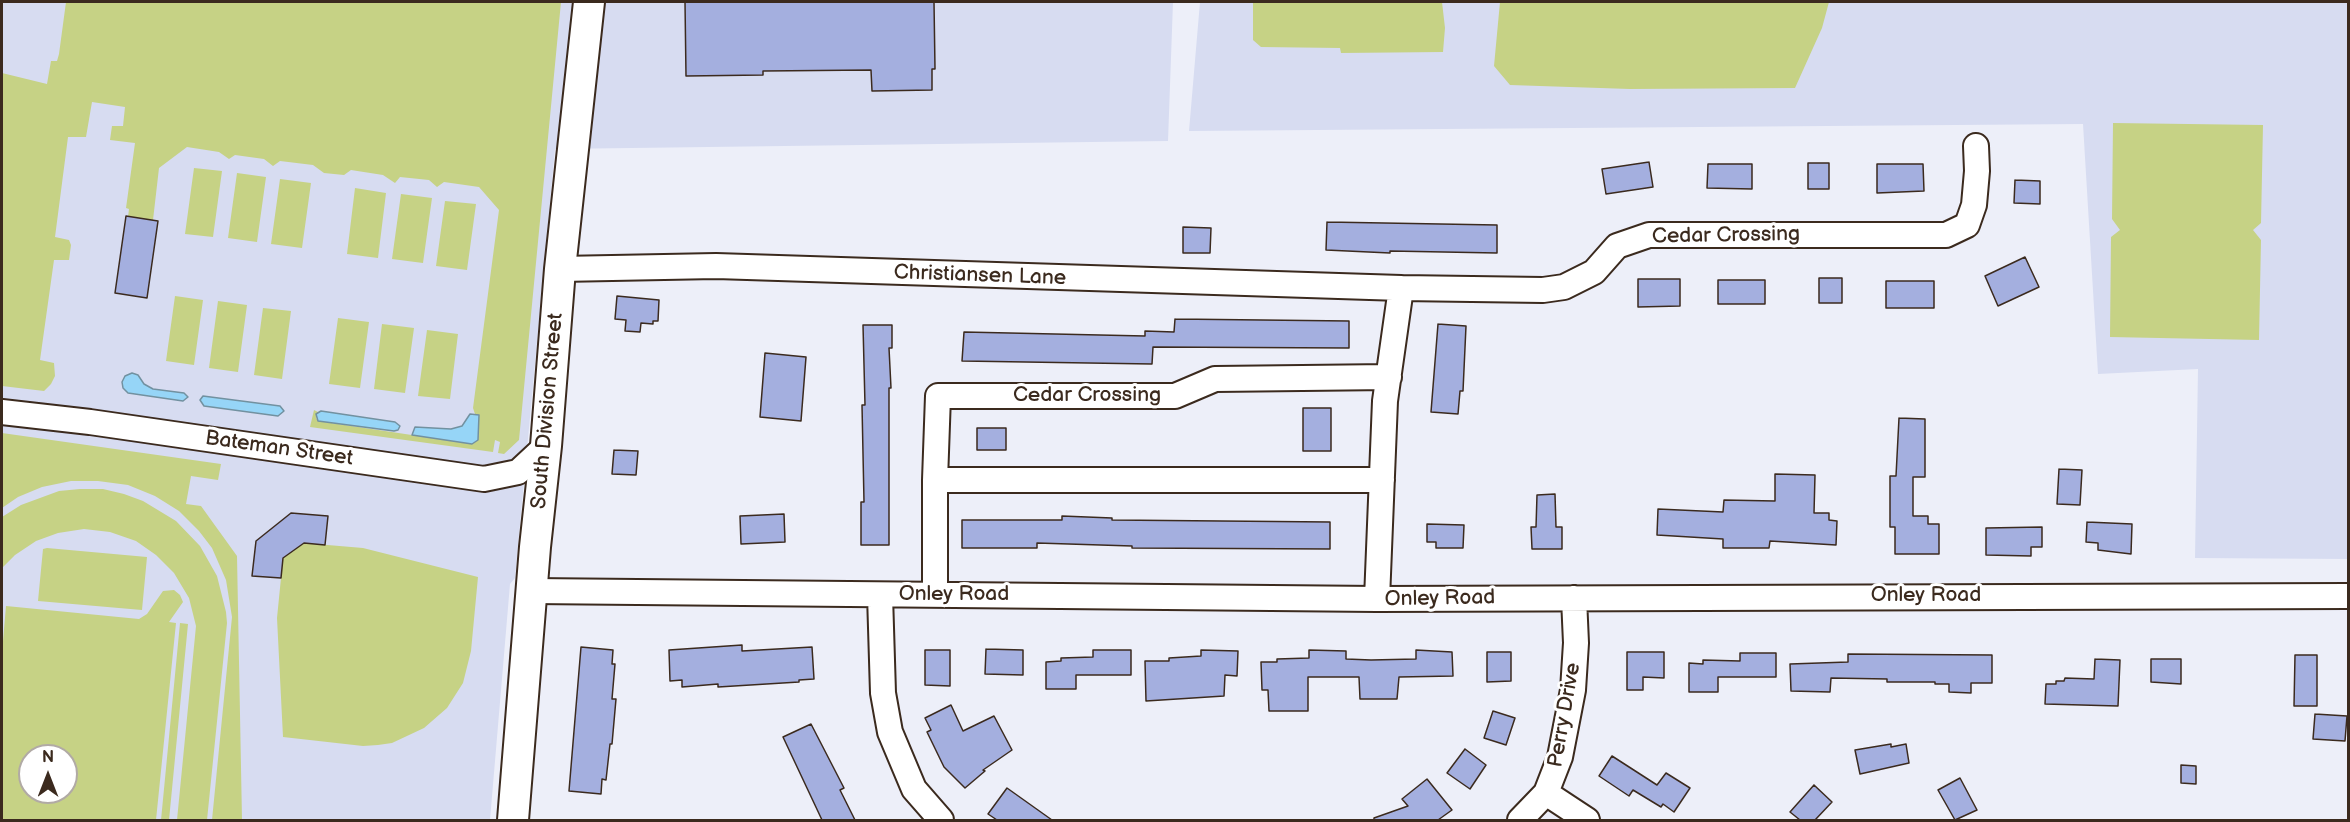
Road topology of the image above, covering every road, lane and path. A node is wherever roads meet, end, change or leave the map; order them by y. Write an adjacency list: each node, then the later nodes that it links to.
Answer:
1 (589, 2): 3 (street, South Division Street)
2 (1976, 146): 4 (street, Cedar Crossing)
3 (560, 269): 4 (street, Christiansen Lane); 7 (street, South Division Street)
4 (1401, 288): 5 (street)
5 (1389, 377): 8 (street, Cedar Crossing); 9 (street)
6 (2, 412): 7 (street, Bateman Street)
7 (546, 446): 10 (street, South Division Street)
8 (935, 480): 9 (street); 12 (street, Cedar Crossing)
9 (1382, 480): 15 (street)
10 (532, 591): 11 (street, Onley Road); 17 (street, South Division Street)
11 (880, 595): 12 (street, Onley Road); 18 (street)
12 (935, 595): 15 (street, Onley Road)
13 (2349, 596): 14 (street, Onley Road)
14 (1574, 598): 15 (street, Onley Road); 16 (street, Perry Drive)
15 (1377, 599)
16 (1546, 793): 19 (street, Perry Drive); 20 (street)
17 (513, 820)
18 (941, 820)
19 (1520, 820)
20 (1587, 820)

